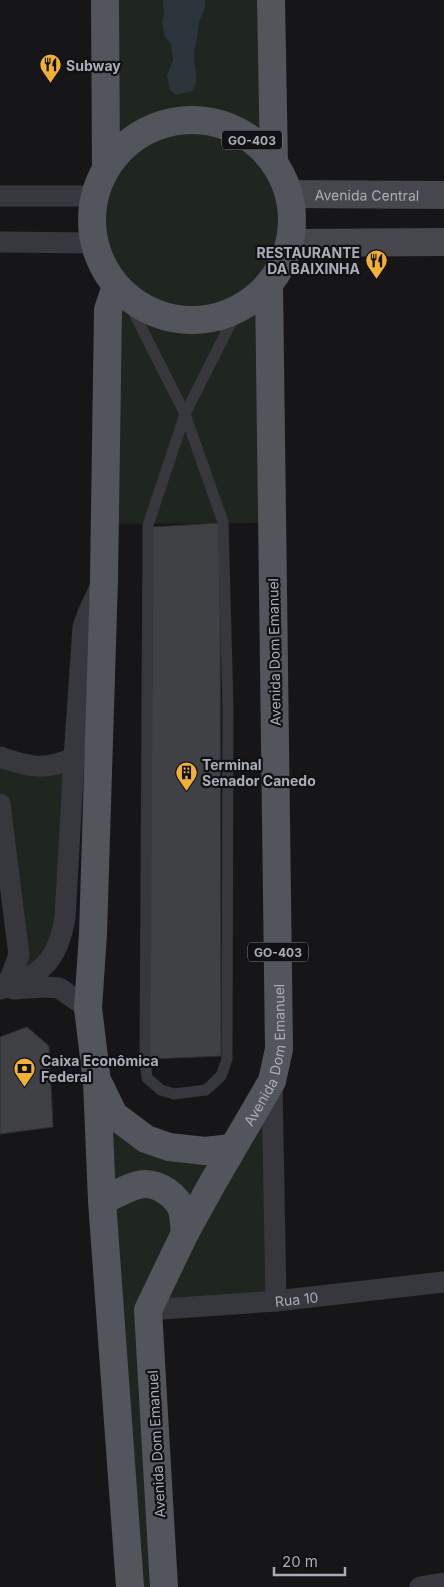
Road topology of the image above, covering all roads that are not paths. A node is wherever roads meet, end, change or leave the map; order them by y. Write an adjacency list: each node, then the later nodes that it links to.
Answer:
1 (105, 0): 4 (main road, GO-403)
2 (270, 0): 3 (main road, GO-403)
3 (274, 163): 4 (main road, GO-403); 5 (main road, GO-403)
4 (106, 166): 8 (main road, GO-403)
5 (289, 194): 6 (main road, Avenida Central); 12 (main road, GO-403)
6 (444, 195)
7 (0, 196): 8 (street)
8 (94, 196): 11 (main road, GO-403)
9 (0, 242): 11 (street)
10 (444, 242): 12 (main road)
11 (94, 243): 14 (main road, GO-403)
12 (290, 243): 13 (main road, GO-403)
13 (269, 284): 15 (main road, GO-403); 24 (main road, Avenida Dom Emanuel / GO-403)
14 (120, 289): 15 (main road, GO-403); 16 (lane); 17 (main road)
15 (238, 310): 16 (lane)
16 (185, 414): 16 (lane)
17 (104, 579): 19 (street); 22 (main road)
18 (0, 757): 19 (street)
19 (74, 758): 21 (street)
20 (0, 804): 21 (street)
21 (0, 989): 22 (street)
22 (88, 1008): 23 (main road)
23 (96, 1078): 25 (main road); 26 (main road)
24 (272, 1081): 25 (main road, Avenida Dom Emanuel / GO-403); 29 (street)
25 (232, 1148): 27 (main road, Avenida Dom Emanuel / GO-403)
26 (102, 1201): 27 (main road); 32 (main road)
27 (185, 1233): 30 (main road, Avenida Dom Emanuel / GO-403)
28 (444, 1282): 29 (street, Rua 10)
29 (276, 1302): 30 (street, Rua 10)
30 (148, 1310): 33 (main road, Avenida Dom Emanuel / GO-403)
31 (444, 1582): 34 (street)
32 (130, 1587)
33 (164, 1587)
34 (420, 1587)

